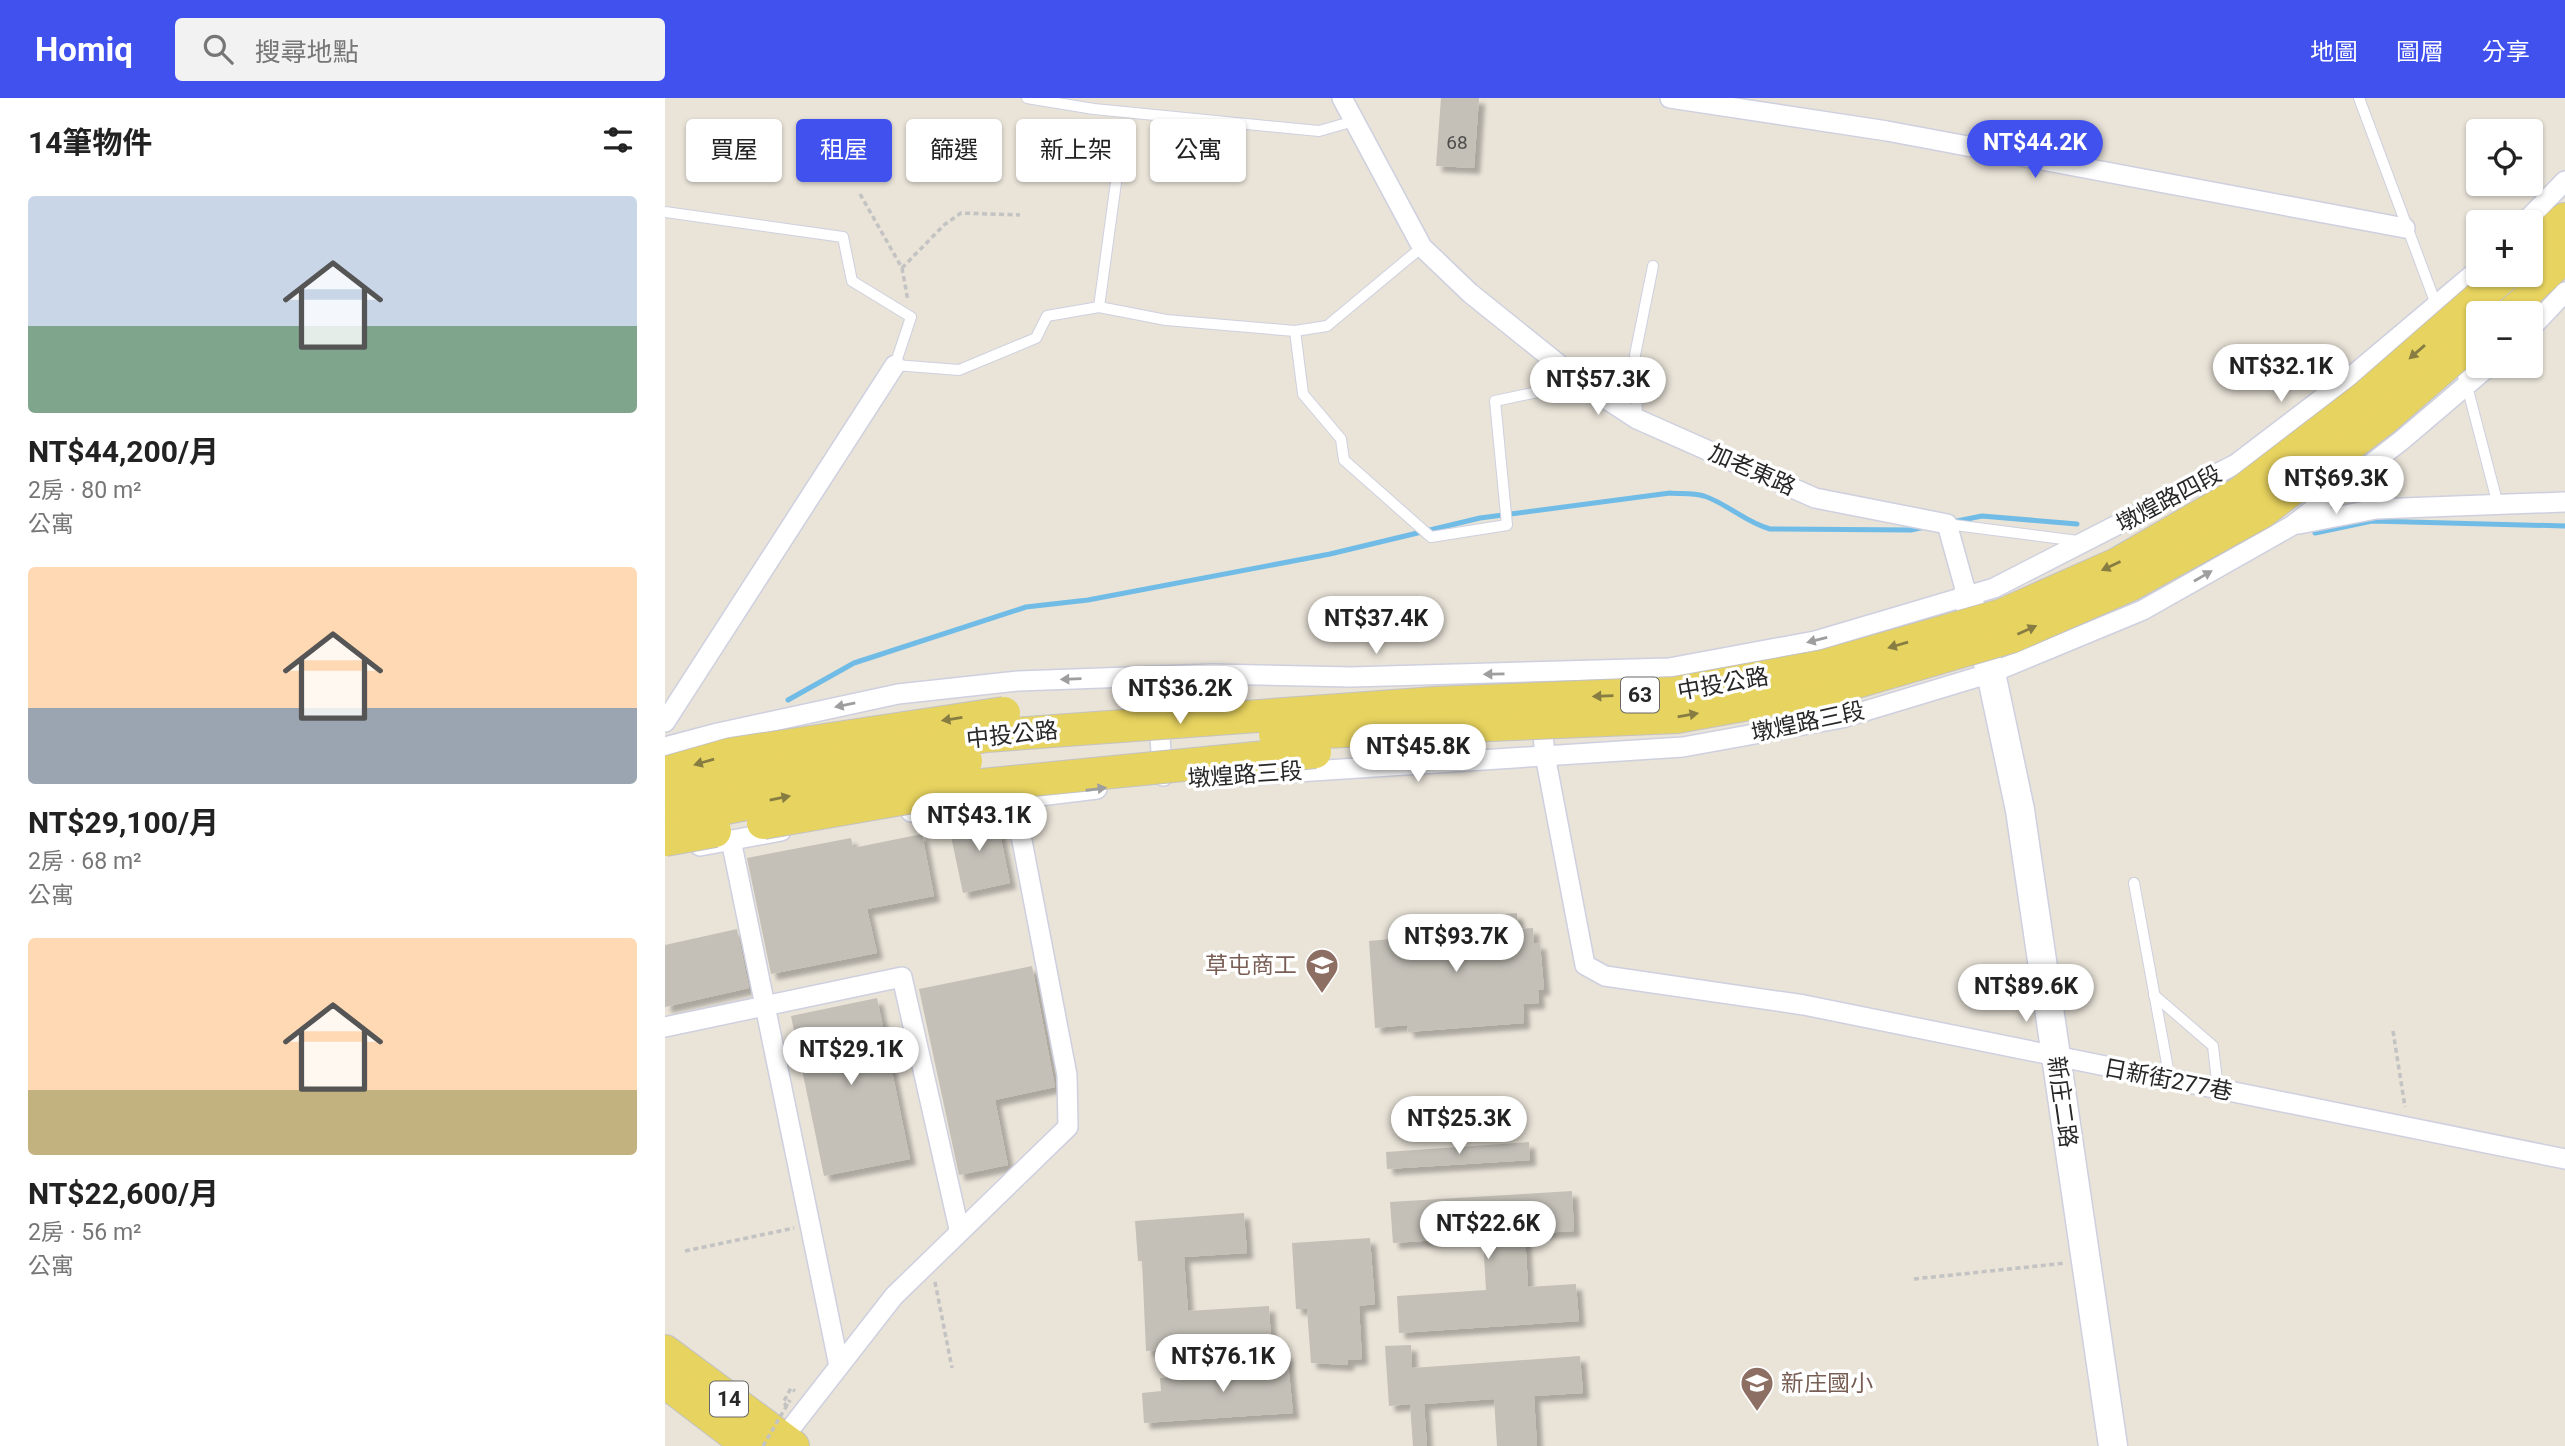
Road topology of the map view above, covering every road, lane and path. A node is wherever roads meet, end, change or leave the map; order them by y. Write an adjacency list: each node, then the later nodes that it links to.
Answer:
1 (1027, 98): 5 (lane)
2 (1342, 98): 5 (street, 加老東路)
3 (1670, 98): 13 (street)
4 (2359, 98): 13 (lane)
5 (1354, 121): 15 (street, 加老東路)
6 (2565, 181): 9 (street)
7 (1116, 182): 24 (lane)
8 (860, 194): 18 (path)
9 (2537, 210)
10 (665, 212): 26 (lane)
11 (1020, 215): 18 (path)
12 (2565, 219): 14 (main road)
13 (2405, 228): 23 (lane)
14 (2543, 240)
15 (1422, 247): 27 (lane); 31 (street, 加老東路)
16 (2565, 256): 22 (main road)
17 (1653, 266): 33 (lane)
18 (902, 268): 26 (path)
19 (2466, 280): 23 (street, 墩煌路四段)
20 (2491, 287): 45 (main road, 中投公路 / 63, one-way to 45, bridge)
21 (2565, 292): 25 (street)
22 (2518, 301)
23 (2436, 305): 32 (lane); 38 (street, 墩煌路四段)
24 (1099, 307): 27 (lane); 29 (lane)
25 (2543, 315)
26 (911, 317): 29 (lane)
27 (1295, 331): 31 (lane)
28 (2466, 347): 45 (main road, 中投公路 / 63, one-way to 28, bridge)
29 (895, 365): 44 (street)
30 (2476, 378): 32 (street)
31 (1582, 383): 33 (street, 加老東路)
32 (2467, 386): 35 (lane); 37 (street)
33 (1637, 419): 36 (street, 加老東路)
34 (2565, 502): 35 (street)
35 (2498, 505): 37 (street)
36 (1947, 524): 39 (lane); 40 (street)
37 (2293, 525): 38 (street); 41 (street, 墩煌路三段, one-way to 37)
38 (2117, 527): 39 (street, 墩煌路四段)
39 (2088, 542): 40 (street)
40 (1967, 596): 41 (street, 新庄二路); 42 (street, one-way to 42)
41 (1991, 673): 47 (street, 墩煌路三段); 61 (street, 新庄二路)
42 (1537, 674): 43 (street, one-way to 43); 47 (street)
43 (1155, 676): 46 (street, one-way to 46); 49 (street)
44 (668, 713)
45 (1440, 716): 48 (main road, one-way to 48, bridge); 50 (main road, 中投公路 / 63, bridge); 52 (main road, 中投公路 / 63, one-way to 45, bridge); 53 (main road, bridge)
46 (665, 747)
47 (1545, 755): 49 (street, 墩煌路三段); 61 (street, 日新街277巷)
48 (665, 773)
49 (1164, 780): 51 (street, 墩煌路三段, one-way to 49)
50 (665, 799)
51 (1014, 799): 54 (street, 墩煌路三段); 67 (street)
52 (665, 820)
53 (665, 839)
54 (731, 840): 55 (street, 墩煌路三段); 58 (street)
55 (665, 852)
56 (2134, 883): 57 (lane)
57 (2154, 995): 62 (lane); 63 (lane)
58 (765, 1007): 59 (street); 66 (street); 67 (street)
59 (665, 1027)
60 (2393, 1031): 64 (path)
61 (2056, 1058): 62 (street, 日新街277巷); 70 (street, 新庄二路)
62 (2170, 1081): 63 (street, 日新街277巷)
63 (2218, 1090): 64 (street, 日新街277巷)
64 (2400, 1126): 65 (street, 日新街277巷)
65 (2565, 1158)
66 (810, 1224): 68 (path); 73 (street)
67 (959, 1229): 69 (street)
68 (685, 1251)
69 (930, 1260): 73 (street); 74 (path)
70 (2084, 1261): 71 (path); 79 (street, 新庄二路)
71 (1915, 1279)
72 (665, 1351): 77 (main road, 14)
73 (839, 1366): 77 (street)
74 (951, 1368)
75 (665, 1382): 78 (main road, 14)
76 (783, 1403): 77 (path, bridge)
77 (779, 1444)
78 (749, 1446)
79 (2113, 1446)

